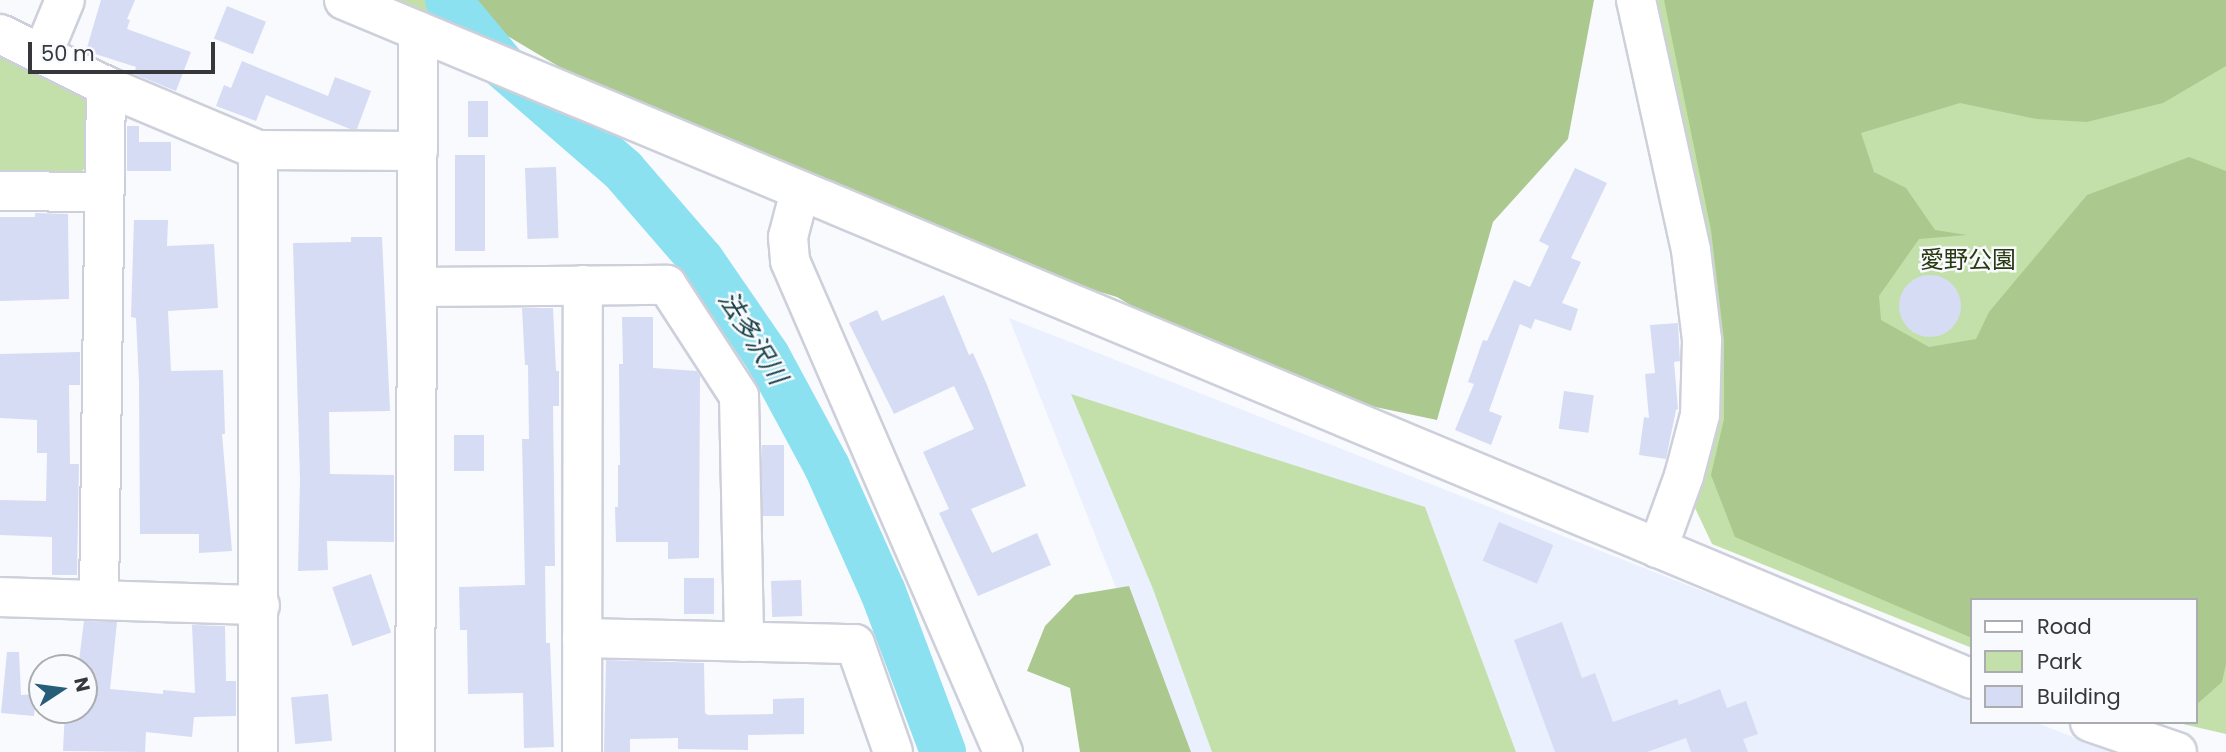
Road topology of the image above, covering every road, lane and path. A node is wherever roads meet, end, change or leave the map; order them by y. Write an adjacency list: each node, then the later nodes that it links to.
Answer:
1 (65, 0): 6 (street)
2 (344, 0): 4 (street)
3 (1636, 0): 15 (street)
4 (419, 32): 9 (street); 11 (street)
5 (0, 34): 6 (street)
6 (43, 53): 7 (street)
7 (106, 86): 8 (street); 12 (street)
8 (258, 150): 9 (street); 18 (street)
9 (418, 151): 14 (street)
10 (0, 191): 12 (street)
11 (800, 191): 15 (street); 27 (street)
12 (103, 192): 17 (street)
13 (583, 285): 14 (street); 19 (street); 20 (street)
14 (418, 287): 24 (street)
15 (1658, 548): 21 (street)
16 (0, 597): 17 (street)
17 (99, 599): 18 (street)
18 (260, 606): 23 (street)
19 (582, 638): 20 (street); 25 (street)
20 (744, 642): 26 (street)
21 (1970, 678)
22 (2096, 724): 28 (street)
23 (258, 752)
24 (415, 752)
25 (582, 752)
26 (893, 752)
27 (1001, 752)
28 (2177, 752)

